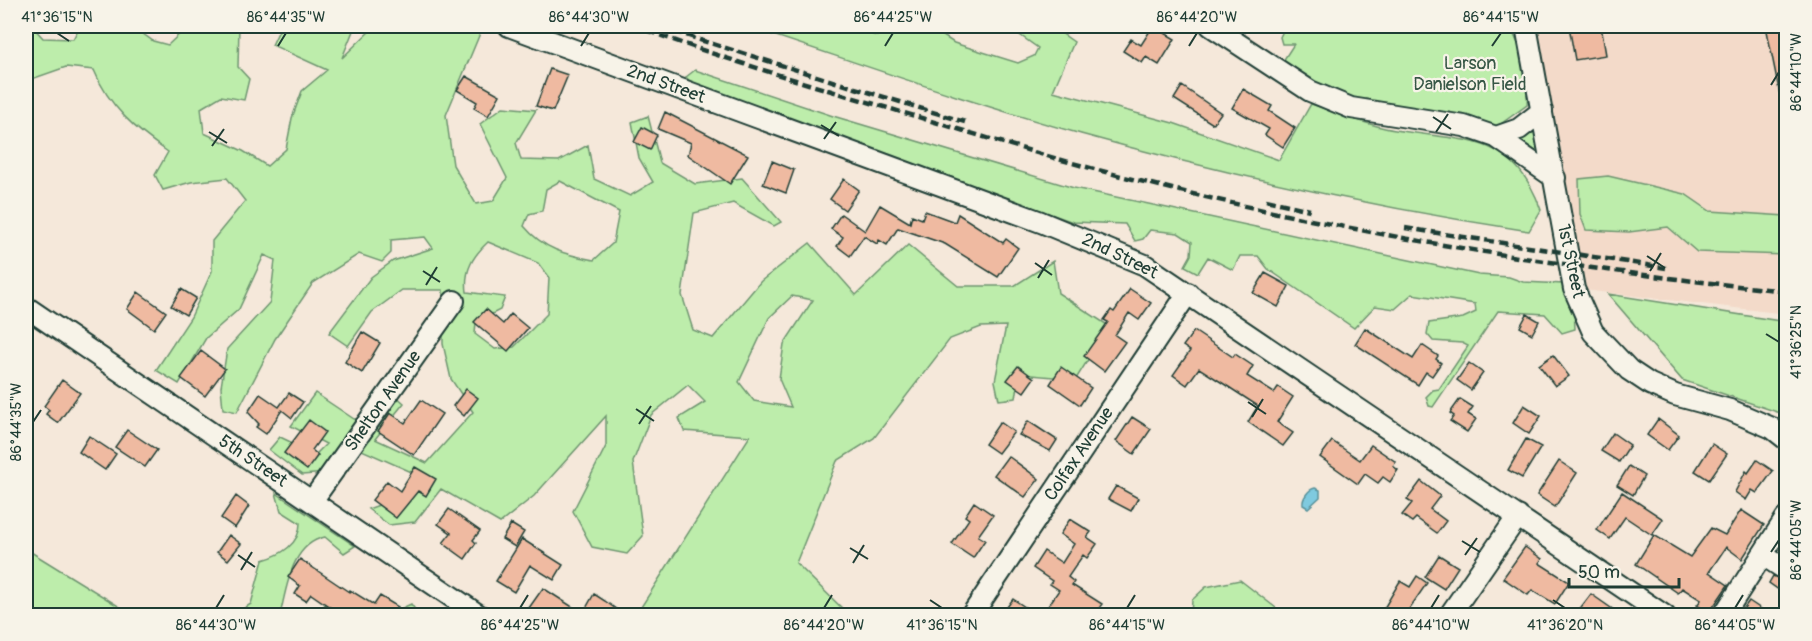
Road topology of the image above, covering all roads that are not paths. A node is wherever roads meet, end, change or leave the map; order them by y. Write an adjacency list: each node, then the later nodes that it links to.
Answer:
1 (509, 26): 4 (street, 2nd Street)
2 (1211, 26): 6 (street)
3 (1526, 26): 5 (street, 1st Street)
4 (531, 29): 8 (street, 2nd Street)
5 (1542, 111): 6 (street); 7 (street, 1st Street)
6 (1496, 137): 7 (street)
7 (1555, 178): 11 (street, 1st Street)
8 (1188, 293): 13 (street, 2nd Street); 19 (street, Colfax Avenue)
9 (454, 301): 12 (street, Shelton Avenue)
10 (26, 307): 12 (street, 5th Street)
11 (1786, 439)
12 (312, 501): 18 (street, 5th Street)
13 (1518, 516): 17 (street); 20 (street, 2nd Street)
14 (1786, 518): 15 (street)
15 (1762, 555): 16 (street); 21 (street)
16 (1786, 570)
17 (1452, 614)
18 (480, 615)
19 (971, 615)
20 (1665, 615)
21 (1723, 615)

